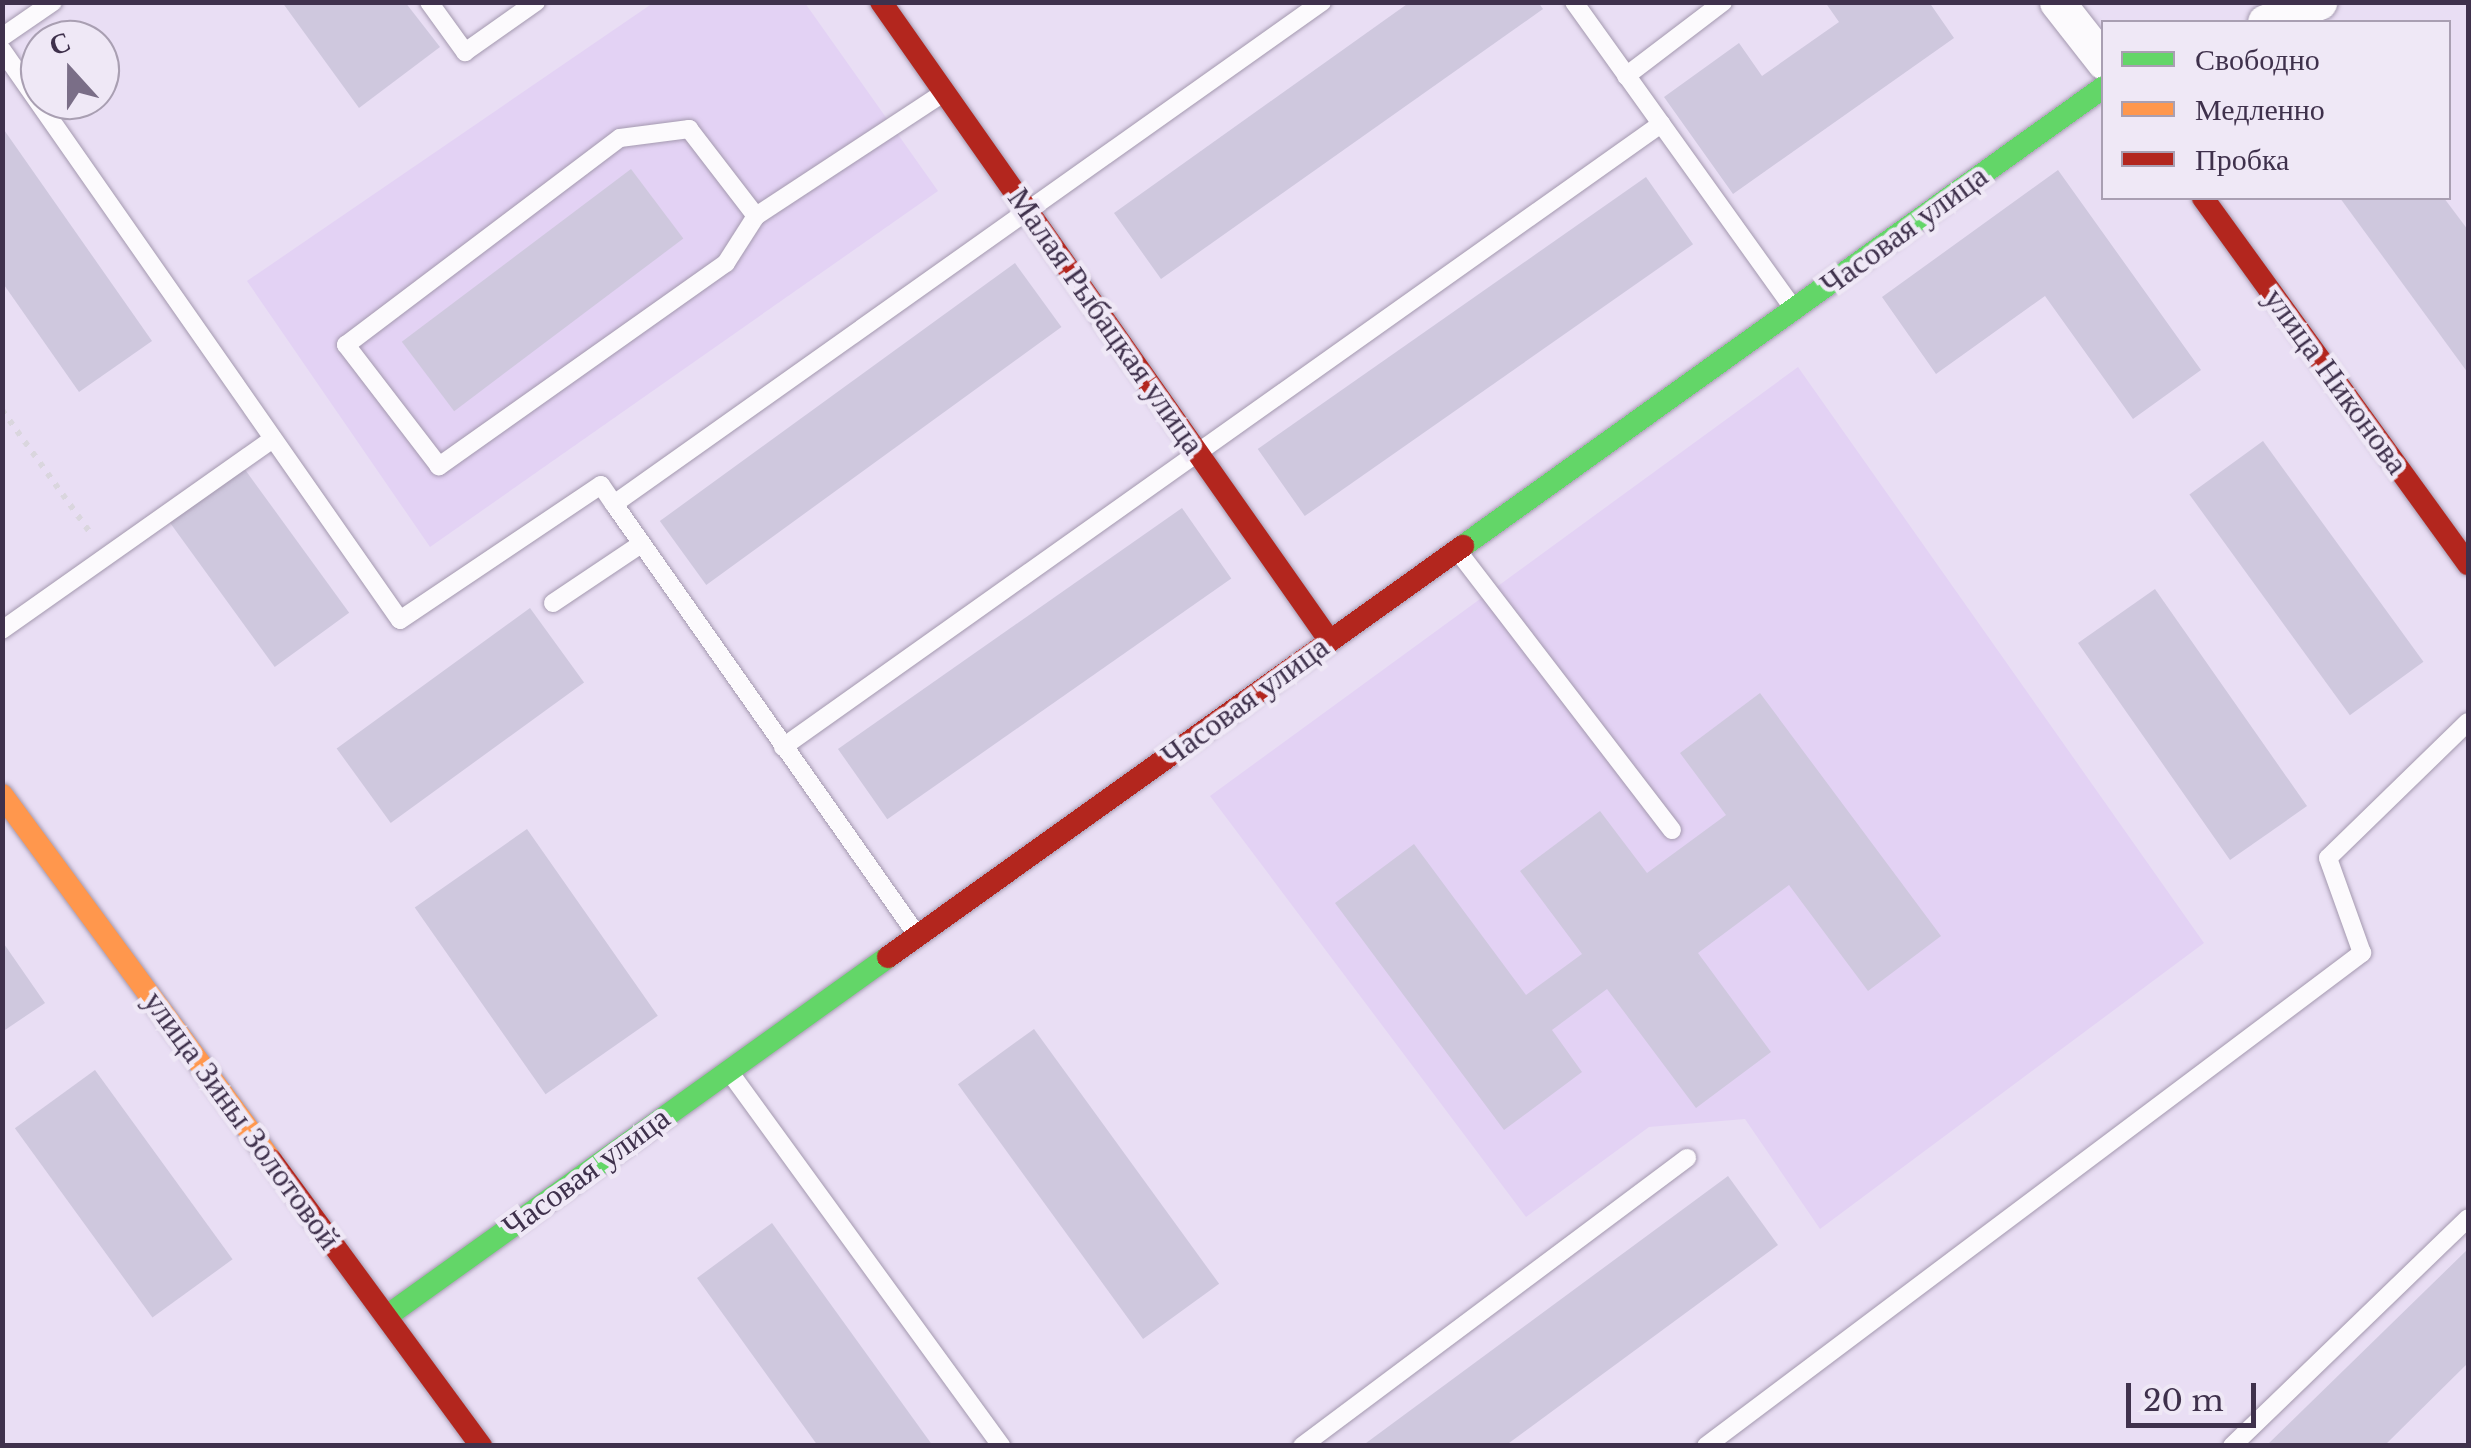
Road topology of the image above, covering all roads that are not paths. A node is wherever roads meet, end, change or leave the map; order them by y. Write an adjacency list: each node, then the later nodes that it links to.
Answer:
1 (54, 2): 11 (lane)
2 (429, 2): 3 (lane)
3 (536, 2)
4 (881, 2): 16 (street, Малая Рыбацкая улица)
5 (1322, 2): 19 (lane)
6 (1574, 2): 14 (lane)
7 (1723, 2): 14 (lane)
8 (2057, 2): 13 (street)
9 (2319, 2): 10 (street)
10 (2270, 20)
11 (2, 37)
12 (2, 50): 22 (lane)
13 (2101, 58)
14 (1626, 76): 17 (lane)
15 (2101, 89): 21 (street, Часовая улица)
16 (945, 91): 19 (street, Малая Рыбацкая улица); 20 (lane)
17 (1660, 124): 21 (lane); 23 (lane)
18 (2204, 200): 27 (street, улица Никонова)
19 (1026, 207): 23 (street, Малая Рыбацкая улица); 24 (lane)
20 (756, 216): 20 (lane)
21 (1794, 309): 26 (street, Часовая улица)
22 (271, 440): 24 (lane); 29 (lane)
23 (1198, 454): 30 (street, Малая Рыбацкая улица); 32 (lane)
24 (614, 504): 25 (lane)
25 (641, 544): 28 (lane); 32 (lane)
26 (1457, 550): 30 (street, Часовая улица); 34 (lane)
27 (2468, 564)
28 (554, 603)
29 (2, 630)
30 (1330, 641): 35 (street, Часовая улица)
31 (2468, 722): 43 (lane)
32 (783, 748): 35 (lane)
33 (2, 794): 39 (street, улица Зины Золотовой)
34 (1672, 830)
35 (917, 936): 36 (street, Часовая улица)
36 (727, 1069): 39 (street, Часовая улица); 41 (lane)
37 (1687, 1158): 42 (lane)
38 (2468, 1218): 44 (lane)
39 (387, 1316): 40 (street, улица Зины Золотовой)
40 (481, 1446)
41 (1002, 1446)
42 (1302, 1446)
43 (1706, 1446)
44 (2232, 1446)

